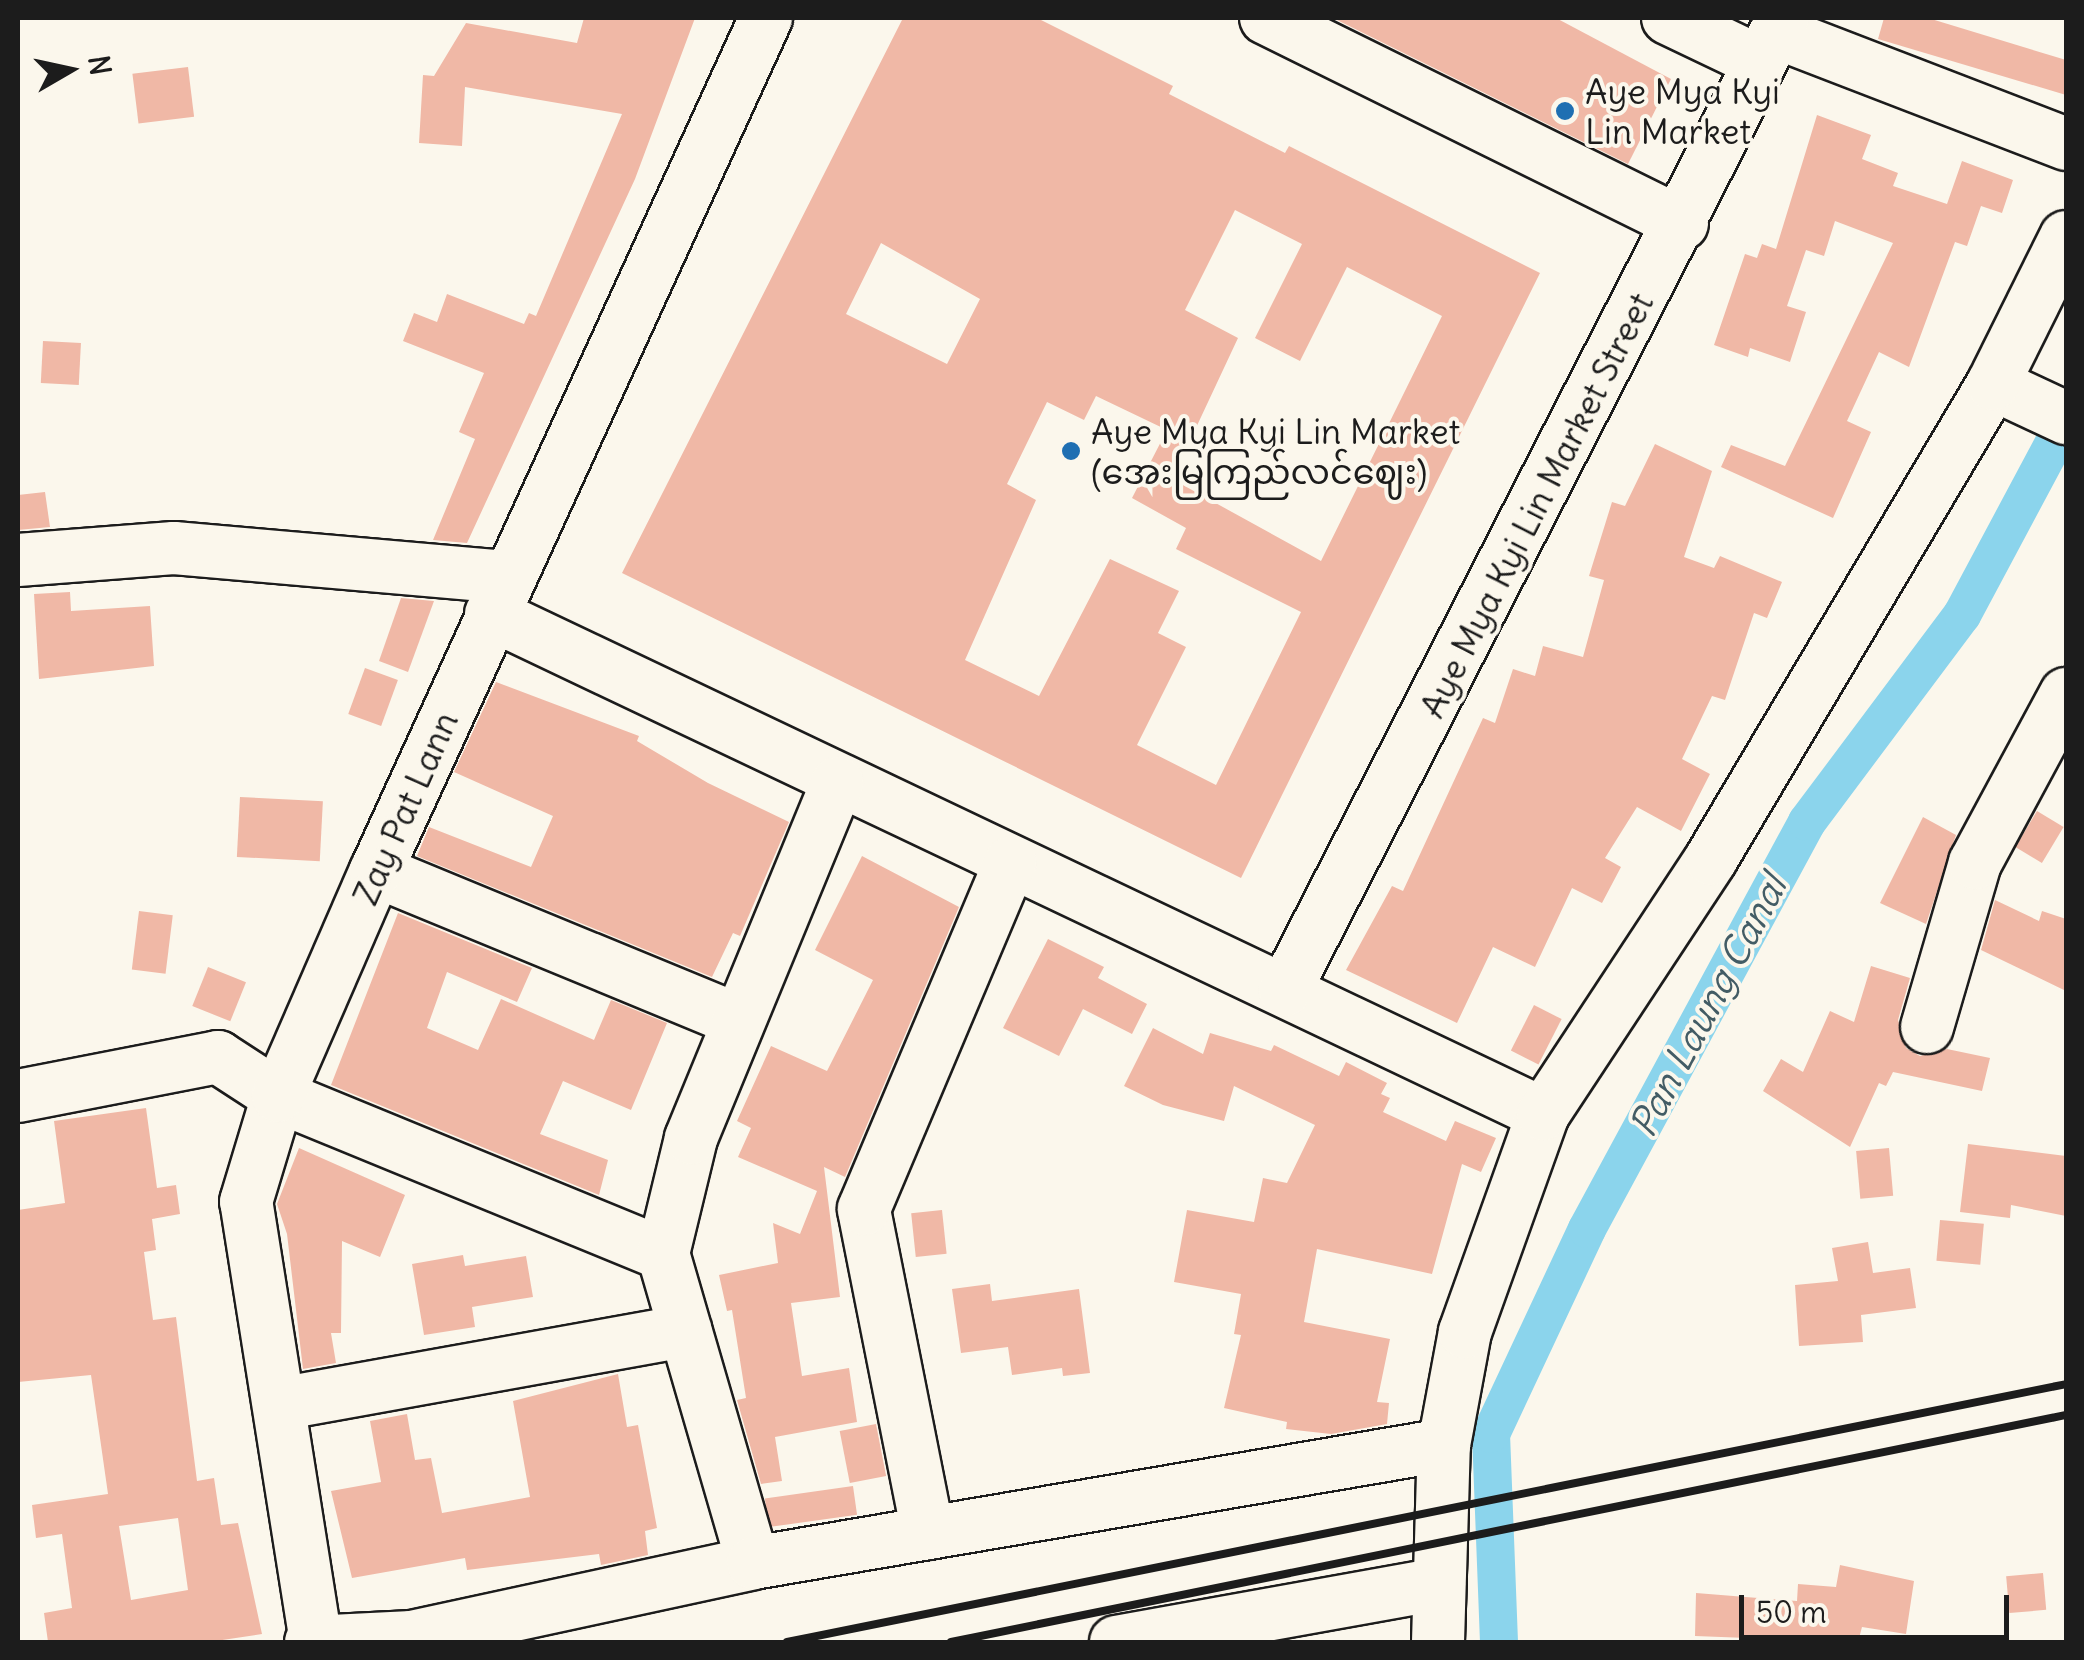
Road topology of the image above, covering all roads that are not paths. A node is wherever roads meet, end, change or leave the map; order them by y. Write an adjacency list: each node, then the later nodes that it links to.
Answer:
1 (766, 18): 11 (street, Zay Pat Lann)
2 (1266, 18): 6 (street)
3 (1668, 18): 4 (street)
4 (1773, 37): 5 (street); 6 (street, Aye Mya Kyi Lin Market Street)
5 (2066, 144)
6 (1682, 224): 16 (street, Aye Mya Kyi Lin Market Street)
7 (2066, 237): 8 (street)
8 (1993, 384): 9 (street); 21 (street)
9 (2054, 413)
10 (18, 560): 11 (street)
11 (500, 595): 13 (street); 15 (street, Zay Pat Lann)
12 (2066, 694): 18 (street)
13 (837, 782): 14 (street); 17 (street)
14 (1010, 863): 16 (street); 26 (street)
15 (376, 871): 17 (street); 20 (street, Zay Pat Lann)
16 (1285, 990): 21 (street)
17 (735, 1020): 22 (street)
18 (1926, 1027)
19 (18, 1096): 20 (street)
20 (278, 1096): 22 (street); 24 (street, Zay Pat Lann)
21 (1543, 1114): 25 (street)
22 (663, 1254): 23 (street)
23 (686, 1331): 24 (street); 27 (street)
24 (278, 1404): 29 (street, Zay Pat Lann)
25 (1444, 1445): 26 (street); 28 (street)
26 (928, 1533): 27 (street)
27 (753, 1563): 29 (street)
28 (1439, 1584): 30 (street); 31 (street)
29 (313, 1642)
30 (1116, 1642)
31 (1438, 1642)

